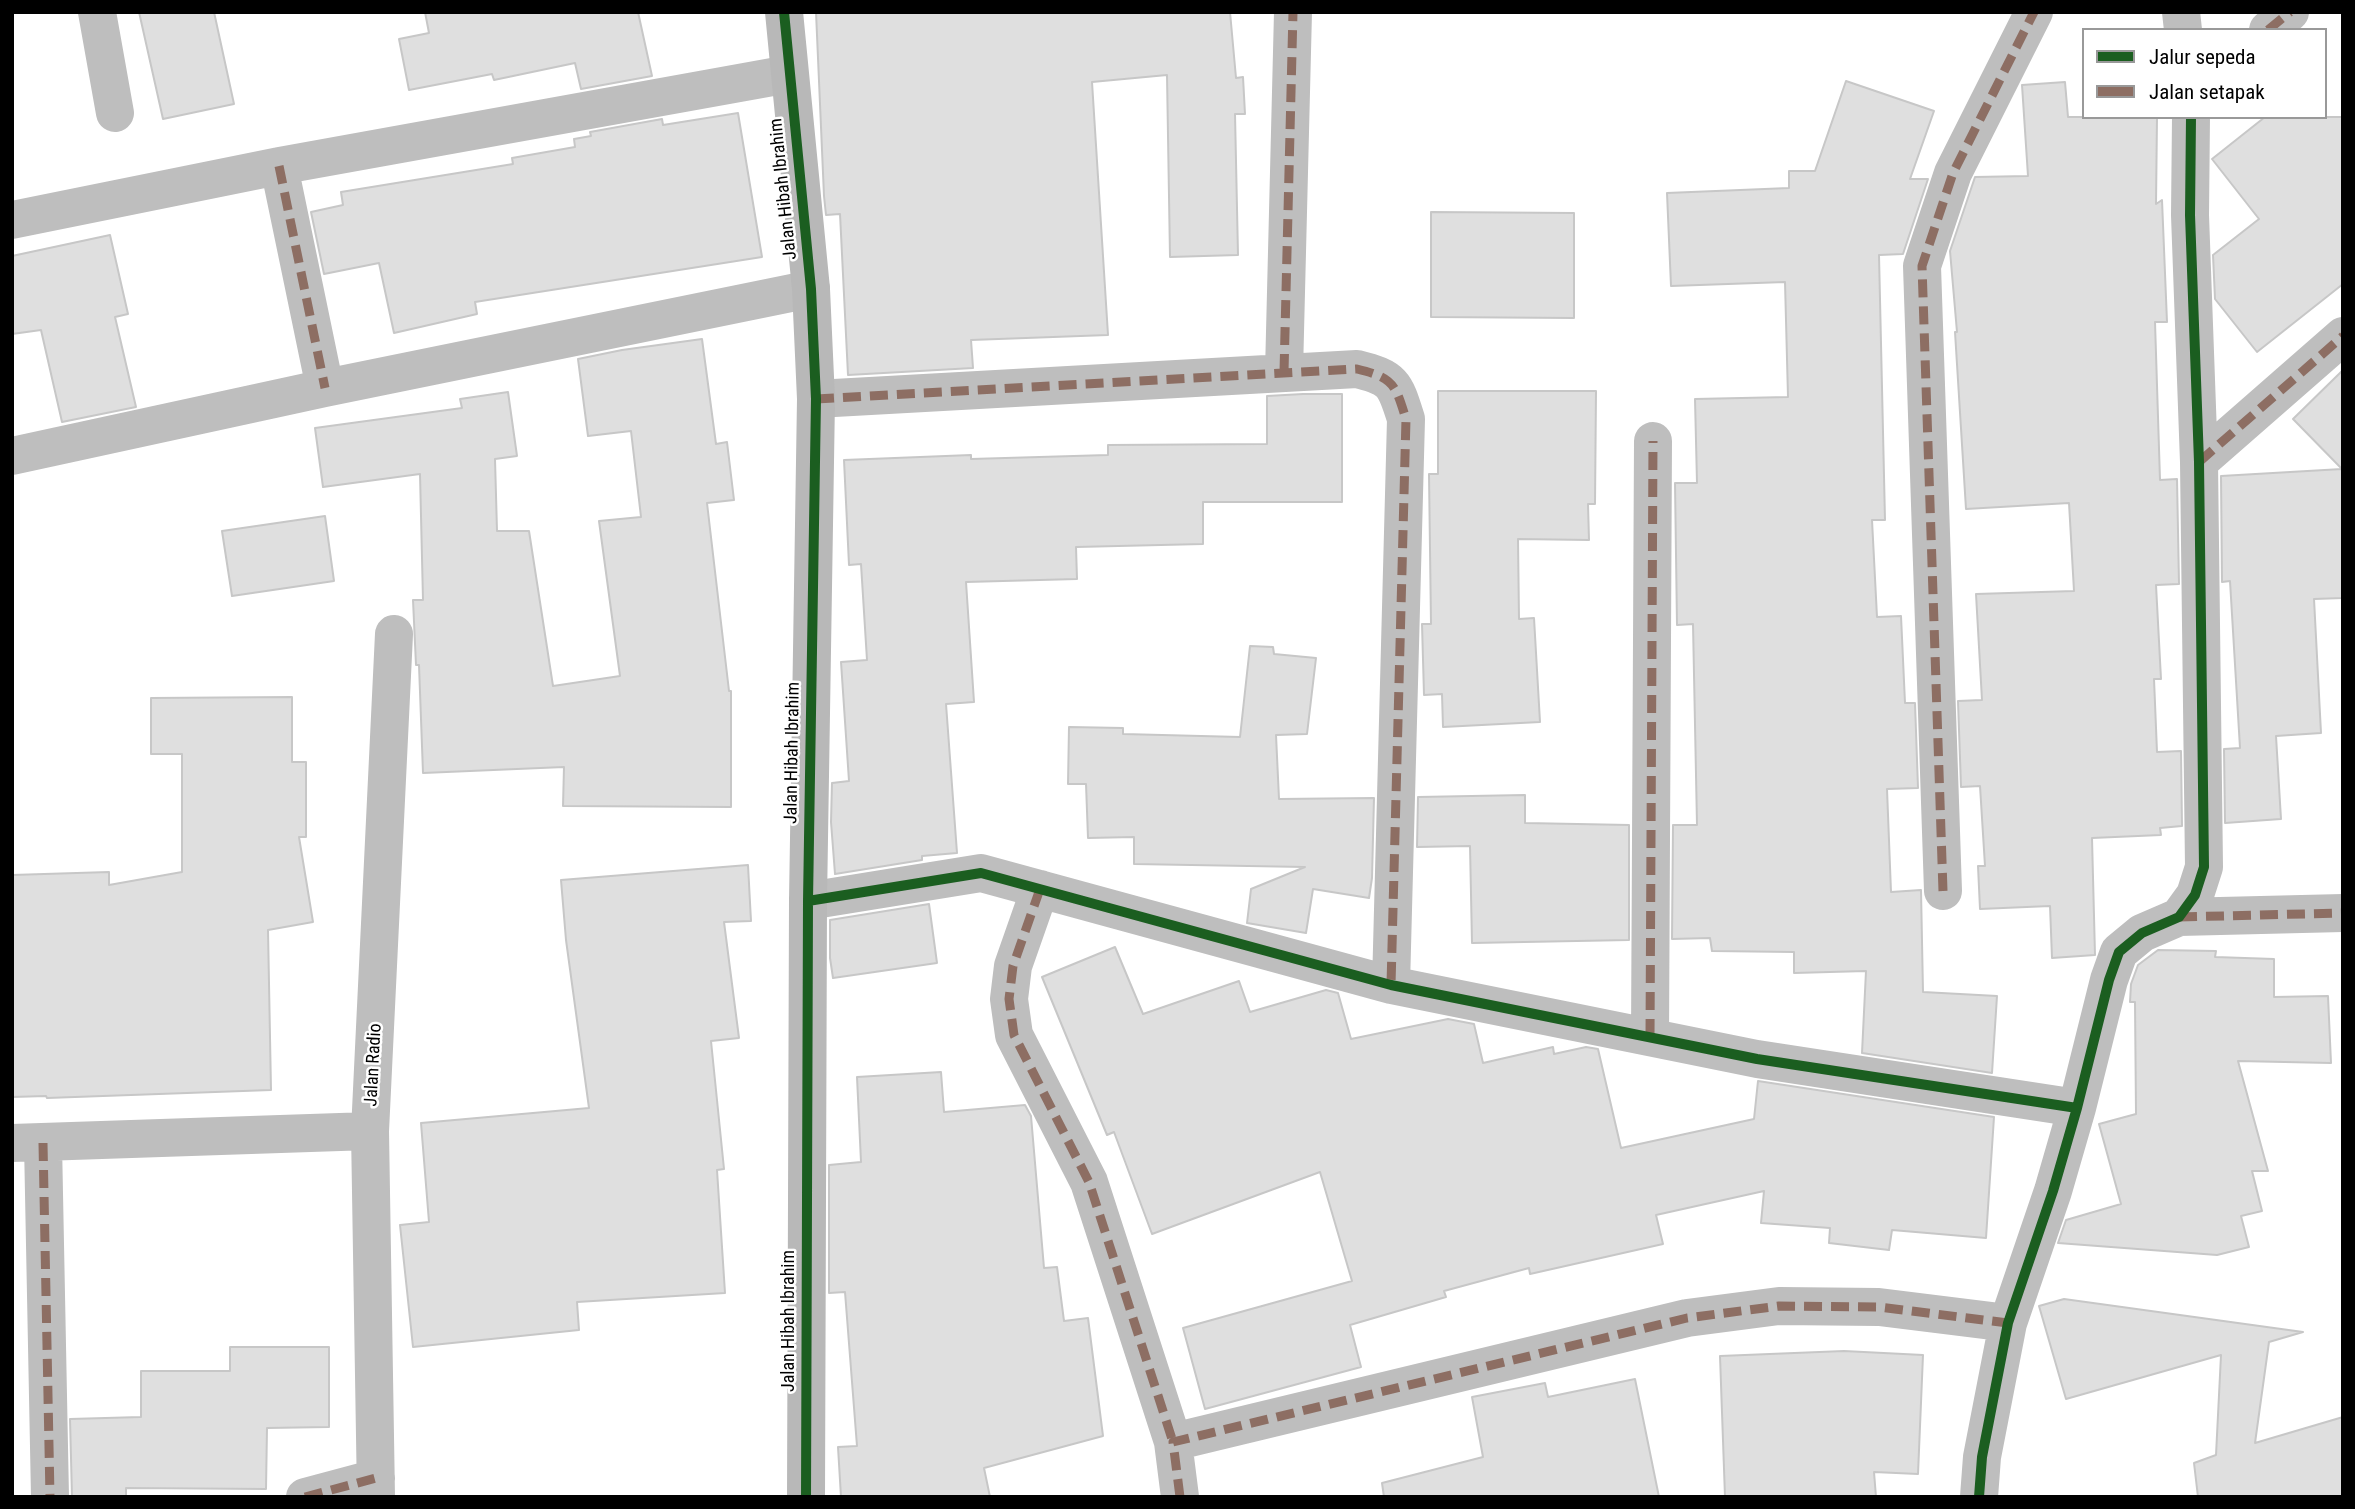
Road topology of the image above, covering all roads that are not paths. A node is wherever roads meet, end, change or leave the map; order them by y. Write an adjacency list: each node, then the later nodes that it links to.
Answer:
1 (97, 12): 8 (street)
2 (784, 12): 7 (street, Jalan Hibah Ibrahim)
3 (1293, 12): 14 (street)
4 (2034, 12): 22 (street)
5 (2290, 12): 6 (street)
6 (2270, 28)
7 (789, 74): 10 (street); 12 (street, Jalan Hibah Ibrahim)
8 (115, 113)
9 (2191, 119): 19 (street)
10 (279, 166): 11 (street); 15 (street)
11 (12, 220)
12 (811, 289): 15 (street); 16 (street, Jalan Hibah Ibrahim)
13 (2343, 336): 19 (street)
14 (1284, 372): 16 (street); 26 (street)
15 (325, 388): 18 (street)
16 (816, 399): 23 (street, Jalan Hibah Ibrahim)
17 (1653, 441): 27 (street)
18 (12, 456)
19 (2199, 462): 25 (street)
20 (394, 635): 29 (street, Jalan Radio)
21 (1040, 889): 23 (street); 26 (street); 32 (street)
22 (1943, 891)
23 (808, 901): 36 (street, Jalan Hibah Ibrahim)
24 (2343, 914): 25 (street)
25 (2179, 917): 28 (street)
26 (1391, 985): 27 (street)
27 (1650, 1037): 28 (street)
28 (2077, 1108): 31 (street)
29 (370, 1130): 30 (street); 33 (street, Jalan Radio)
30 (28, 1143): 34 (street)
31 (2008, 1323): 32 (street); 38 (street)
32 (1173, 1442): 37 (street)
33 (376, 1487): 35 (street)
34 (50, 1497)
35 (305, 1497)
36 (806, 1497)
37 (1180, 1497)
38 (1979, 1497)

